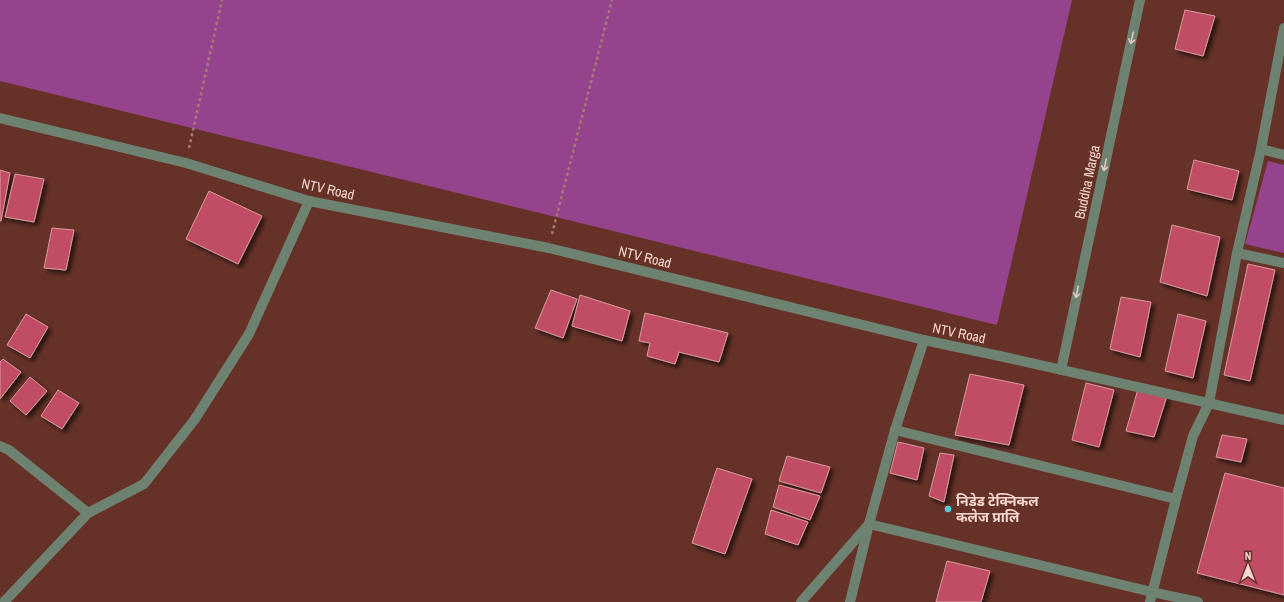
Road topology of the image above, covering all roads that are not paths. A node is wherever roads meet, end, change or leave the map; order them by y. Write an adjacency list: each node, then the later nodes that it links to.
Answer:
1 (1140, 0): 10 (street, Buddha Marga, one-way to 10)
2 (1284, 28): 4 (street)
3 (0, 118): 6 (street, NTV Road)
4 (1261, 149): 5 (street); 7 (street)
5 (1284, 155)
6 (309, 201): 9 (street, NTV Road); 16 (street)
7 (1237, 253): 8 (street); 11 (street)
8 (1284, 263)
9 (924, 340): 10 (street, NTV Road); 13 (street)
10 (1061, 370): 11 (street, NTV Road)
11 (1210, 403): 12 (street, NTV Road); 15 (street)
12 (1284, 420)
13 (895, 430): 15 (street); 17 (street)
14 (0, 446): 16 (street)
15 (1176, 499): 18 (street)
16 (88, 513): 19 (street)
17 (869, 524): 18 (street); 20 (street); 21 (street)
18 (1151, 597): 22 (street)
19 (4, 602)
20 (801, 602)
21 (850, 602)
22 (1198, 602)

